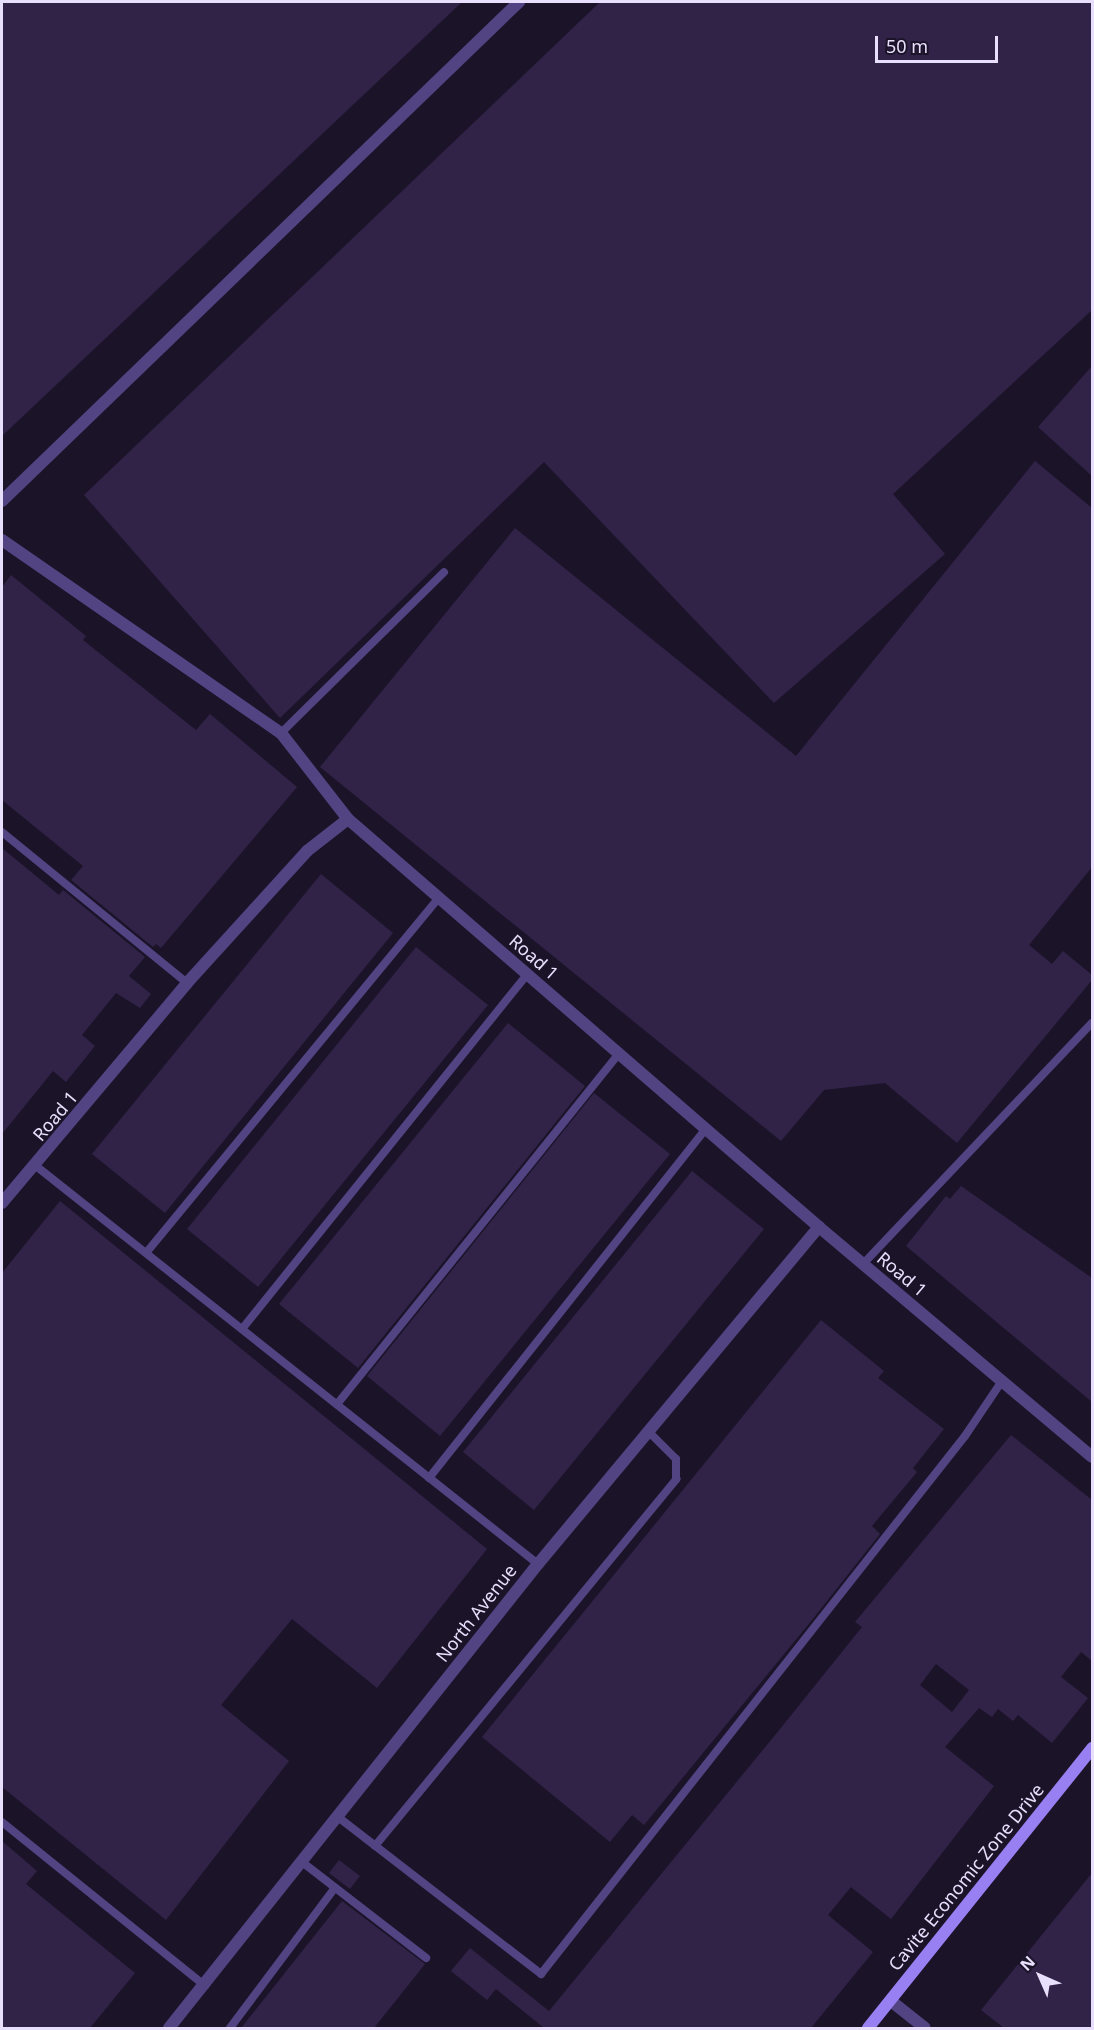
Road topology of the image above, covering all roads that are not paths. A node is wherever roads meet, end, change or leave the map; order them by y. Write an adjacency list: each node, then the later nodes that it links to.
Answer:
1 (519, 2): 2 (street)
2 (2, 501)
3 (2, 540): 5 (street)
4 (444, 572): 5 (lane)
5 (281, 734): 6 (street)
6 (348, 819): 8 (street, Road 1); 10 (street, Road 1)
7 (2, 832): 10 (lane)
8 (439, 898): 9 (street, Road 1); 17 (lane)
9 (527, 974): 12 (street, Road 1); 19 (lane)
10 (187, 984): 14 (street, Road 1)
11 (1092, 1023): 18 (lane)
12 (619, 1053): 13 (street, Road 1); 21 (lane)
13 (706, 1129): 16 (street, Road 1); 24 (lane)
14 (36, 1166): 15 (street, Road 1); 17 (lane)
15 (2, 1203)
16 (819, 1227): 18 (street, Road 1); 22 (street, North Avenue)
17 (146, 1253): 19 (lane)
18 (863, 1264): 20 (street, Road 1)
19 (242, 1329): 21 (lane)
20 (1002, 1381): 23 (street, Road 1); 29 (lane)
21 (338, 1403): 24 (lane)
22 (648, 1431): 25 (street, North Avenue); 29 (lane)
23 (1092, 1457)
24 (429, 1478): 25 (lane)
25 (537, 1564): 27 (street, North Avenue)
26 (1092, 1748): 34 (street, Cavite Economic Zone Drive)
27 (338, 1817): 29 (lane); 30 (street, North Avenue)
28 (2, 1822): 33 (lane)
29 (375, 1846)
30 (303, 1862): 31 (lane); 33 (street, North Avenue)
31 (334, 1889): 32 (lane); 36 (lane)
32 (426, 1958)
33 (205, 1986): 35 (street, North Avenue)
34 (891, 2001): 37 (street, Cavite Economic Zone Drive); 38 (street)
35 (169, 2028)
36 (230, 2028)
37 (868, 2028)
38 (925, 2028)

